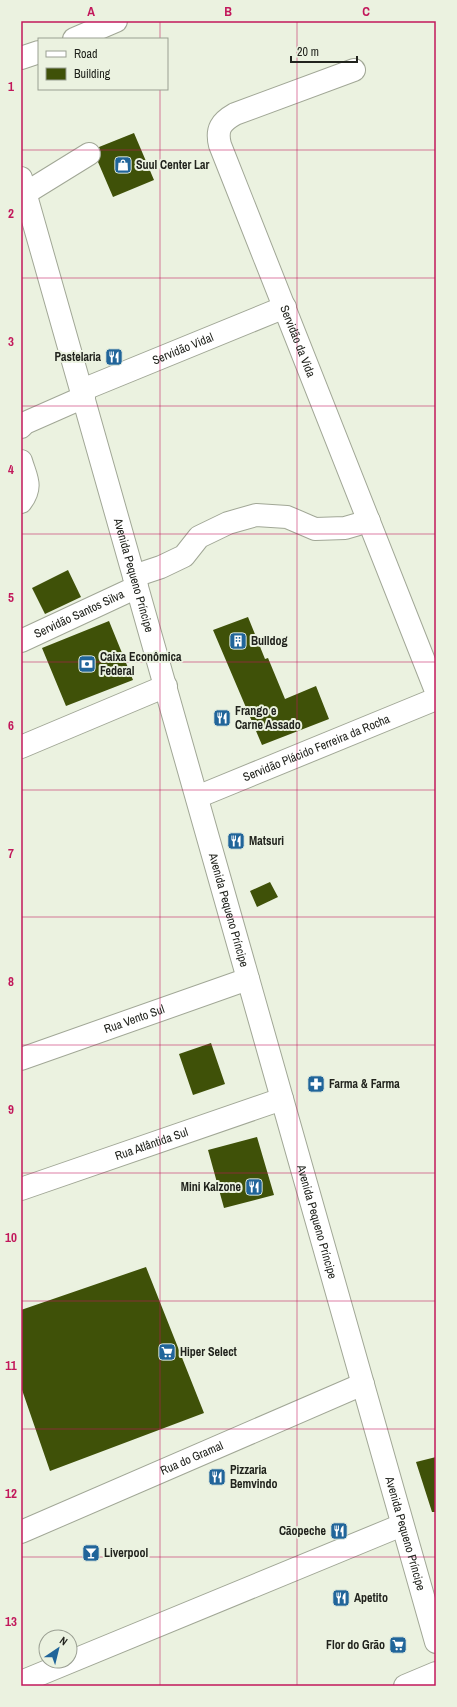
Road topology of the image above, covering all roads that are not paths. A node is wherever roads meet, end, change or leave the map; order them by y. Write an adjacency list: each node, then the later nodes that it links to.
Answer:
1 (116, 21): 2 (street)
2 (76, 38)
3 (38, 52): 4 (street)
4 (21, 58)
5 (354, 70): 8 (street, Servidão da Vida)
6 (89, 154): 7 (street)
7 (22, 189): 9 (street, Avenida Pequeno Príncipe)
8 (284, 307): 9 (street, Servidão Vidal); 13 (street, Servidão da Vida)
9 (83, 394): 10 (street, Servidão Vidal); 14 (street, Avenida Pequeno Príncipe)
10 (21, 427)
11 (21, 461): 12 (street)
12 (21, 502)
13 (369, 521): 14 (street, Servidão Santos Silva); 17 (street, Servidão da Vida)
14 (136, 581): 15 (street, Servidão Santos Silva); 16 (street, Avenida Pequeno Príncipe)
15 (21, 642)
16 (166, 686): 19 (street); 20 (street, Avenida Pequeno Príncipe)
17 (436, 691)
18 (436, 699): 20 (street, Servidão Plácido Ferreira da Rocha)
19 (21, 746)
20 (197, 797): 21 (street, Avenida Pequeno Príncipe)
21 (248, 980): 22 (street, Rua Vento Sul); 23 (street, Avenida Pequeno Príncipe)
22 (21, 1058)
23 (282, 1099): 24 (street, Rua Atlântida Sul); 25 (street, Avenida Pequeno Príncipe)
24 (21, 1189)
25 (363, 1384): 26 (street, Avenida Pequeno Príncipe); 27 (street, Rua do Gramal)
26 (402, 1525): 28 (street, Avenida Pequeno Príncipe); 31 (street)
27 (21, 1532)
28 (429, 1592): 29 (street, Avenida Pequeno Príncipe)
29 (436, 1642)
30 (436, 1673): 32 (street)
31 (21, 1682)
32 (405, 1686)

